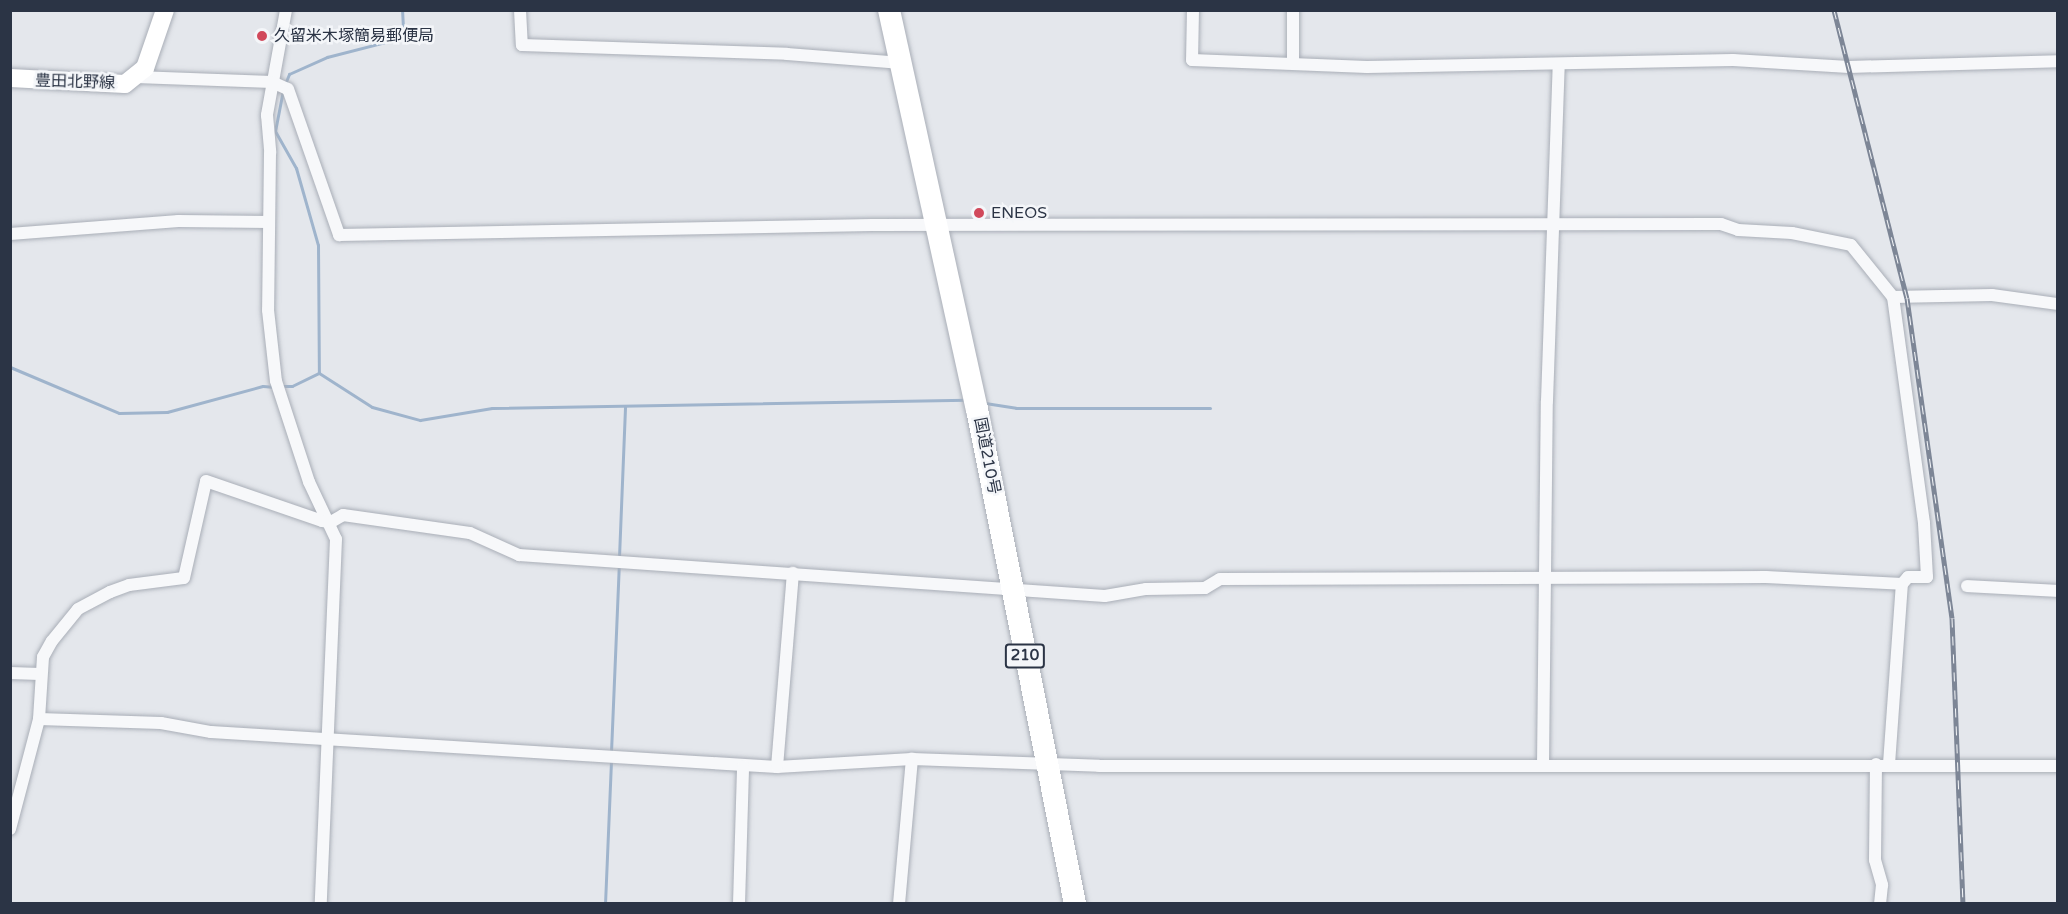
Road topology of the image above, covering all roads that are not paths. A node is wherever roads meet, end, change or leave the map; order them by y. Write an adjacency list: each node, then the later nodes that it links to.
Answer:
1 (165, 10): 11 (main road, 豊田北野線)
2 (286, 10): 13 (street)
3 (520, 10): 9 (street)
4 (889, 10): 9 (highway, 国道210号 / 210)
5 (1193, 10): 8 (street)
6 (1293, 10): 8 (street)
7 (2058, 61): 10 (street)
8 (1293, 62): 10 (street)
9 (902, 63): 15 (highway, 国道210号 / 210)
10 (1559, 65): 16 (street)
11 (136, 77): 12 (main road, 豊田北野線); 13 (street)
12 (10, 78)
13 (272, 82): 14 (street); 15 (street)
14 (269, 222): 17 (street); 20 (street)
15 (939, 225): 16 (street); 25 (highway, 国道210号 / 210)
16 (1555, 225): 18 (street); 22 (street)
17 (10, 234)
18 (1893, 297): 19 (street); 23 (street)
19 (2058, 304)
20 (331, 522): 21 (street); 28 (street); 30 (street)
21 (793, 573): 25 (street); 37 (street)
22 (1544, 578): 23 (street); 25 (street); 34 (street)
23 (1902, 584): 32 (street)
24 (1967, 586): 26 (street)
25 (1012, 588): 33 (highway, 国道210号 / 210)
26 (2058, 591)
27 (10, 673): 28 (street)
28 (40, 674): 29 (street)
29 (39, 719): 30 (street); 38 (street)
30 (328, 740): 35 (street); 39 (street)
31 (912, 759): 33 (street); 37 (street); 41 (street)
32 (1883, 764): 34 (street); 36 (street); 43 (street)
33 (1047, 765): 34 (street); 42 (highway, 国道210号 / 210)
34 (1543, 765)
35 (743, 766): 37 (street); 40 (street)
36 (2058, 766)
37 (777, 768)
38 (10, 829)
39 (321, 903)
40 (739, 903)
41 (899, 903)
42 (1075, 903)
43 (1880, 903)

